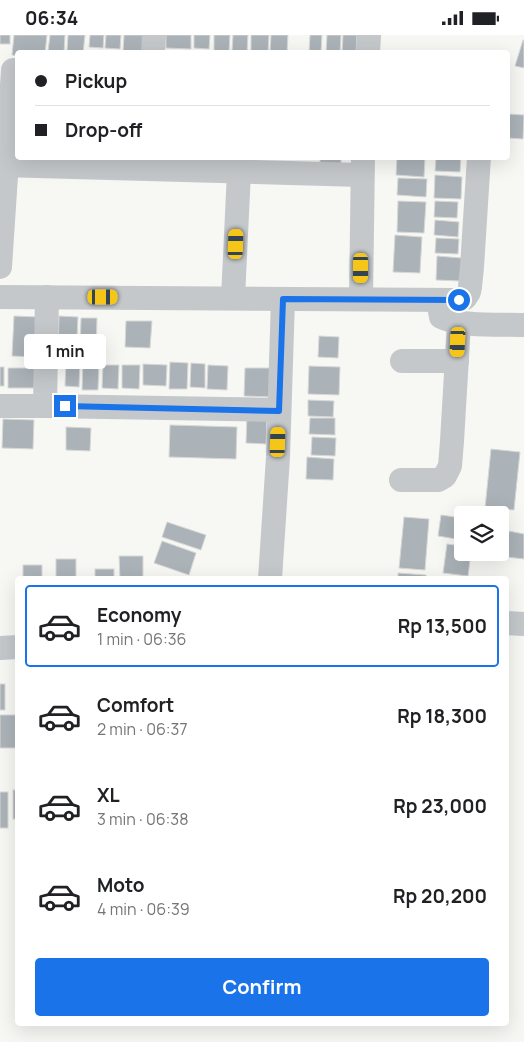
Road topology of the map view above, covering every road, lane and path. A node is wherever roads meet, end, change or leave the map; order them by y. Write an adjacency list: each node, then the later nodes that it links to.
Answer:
1 (154, 35): 3 (street)
2 (369, 35): 4 (street)
3 (153, 50)
4 (368, 50)
5 (10, 70): 7 (street)
6 (479, 160): 16 (street)
7 (3, 165): 9 (street); 10 (street)
8 (363, 167): 9 (street); 15 (street)
9 (239, 172): 13 (street)
10 (0, 267)
11 (0, 297): 12 (street)
12 (47, 297): 13 (street); 21 (street)
13 (234, 298): 14 (street)
14 (283, 299): 15 (street); 23 (street)
15 (361, 299): 16 (street)
16 (438, 300): 17 (street)
17 (459, 323): 18 (street); 20 (street)
18 (524, 325)
19 (402, 361): 20 (street)
20 (457, 361): 24 (street)
21 (45, 406): 22 (street); 23 (street)
22 (0, 407)
23 (279, 411): 25 (street)
24 (401, 480)
25 (270, 576)
26 (509, 623): 27 (street)
27 (524, 624)
28 (15, 647): 29 (street)
29 (0, 648)

